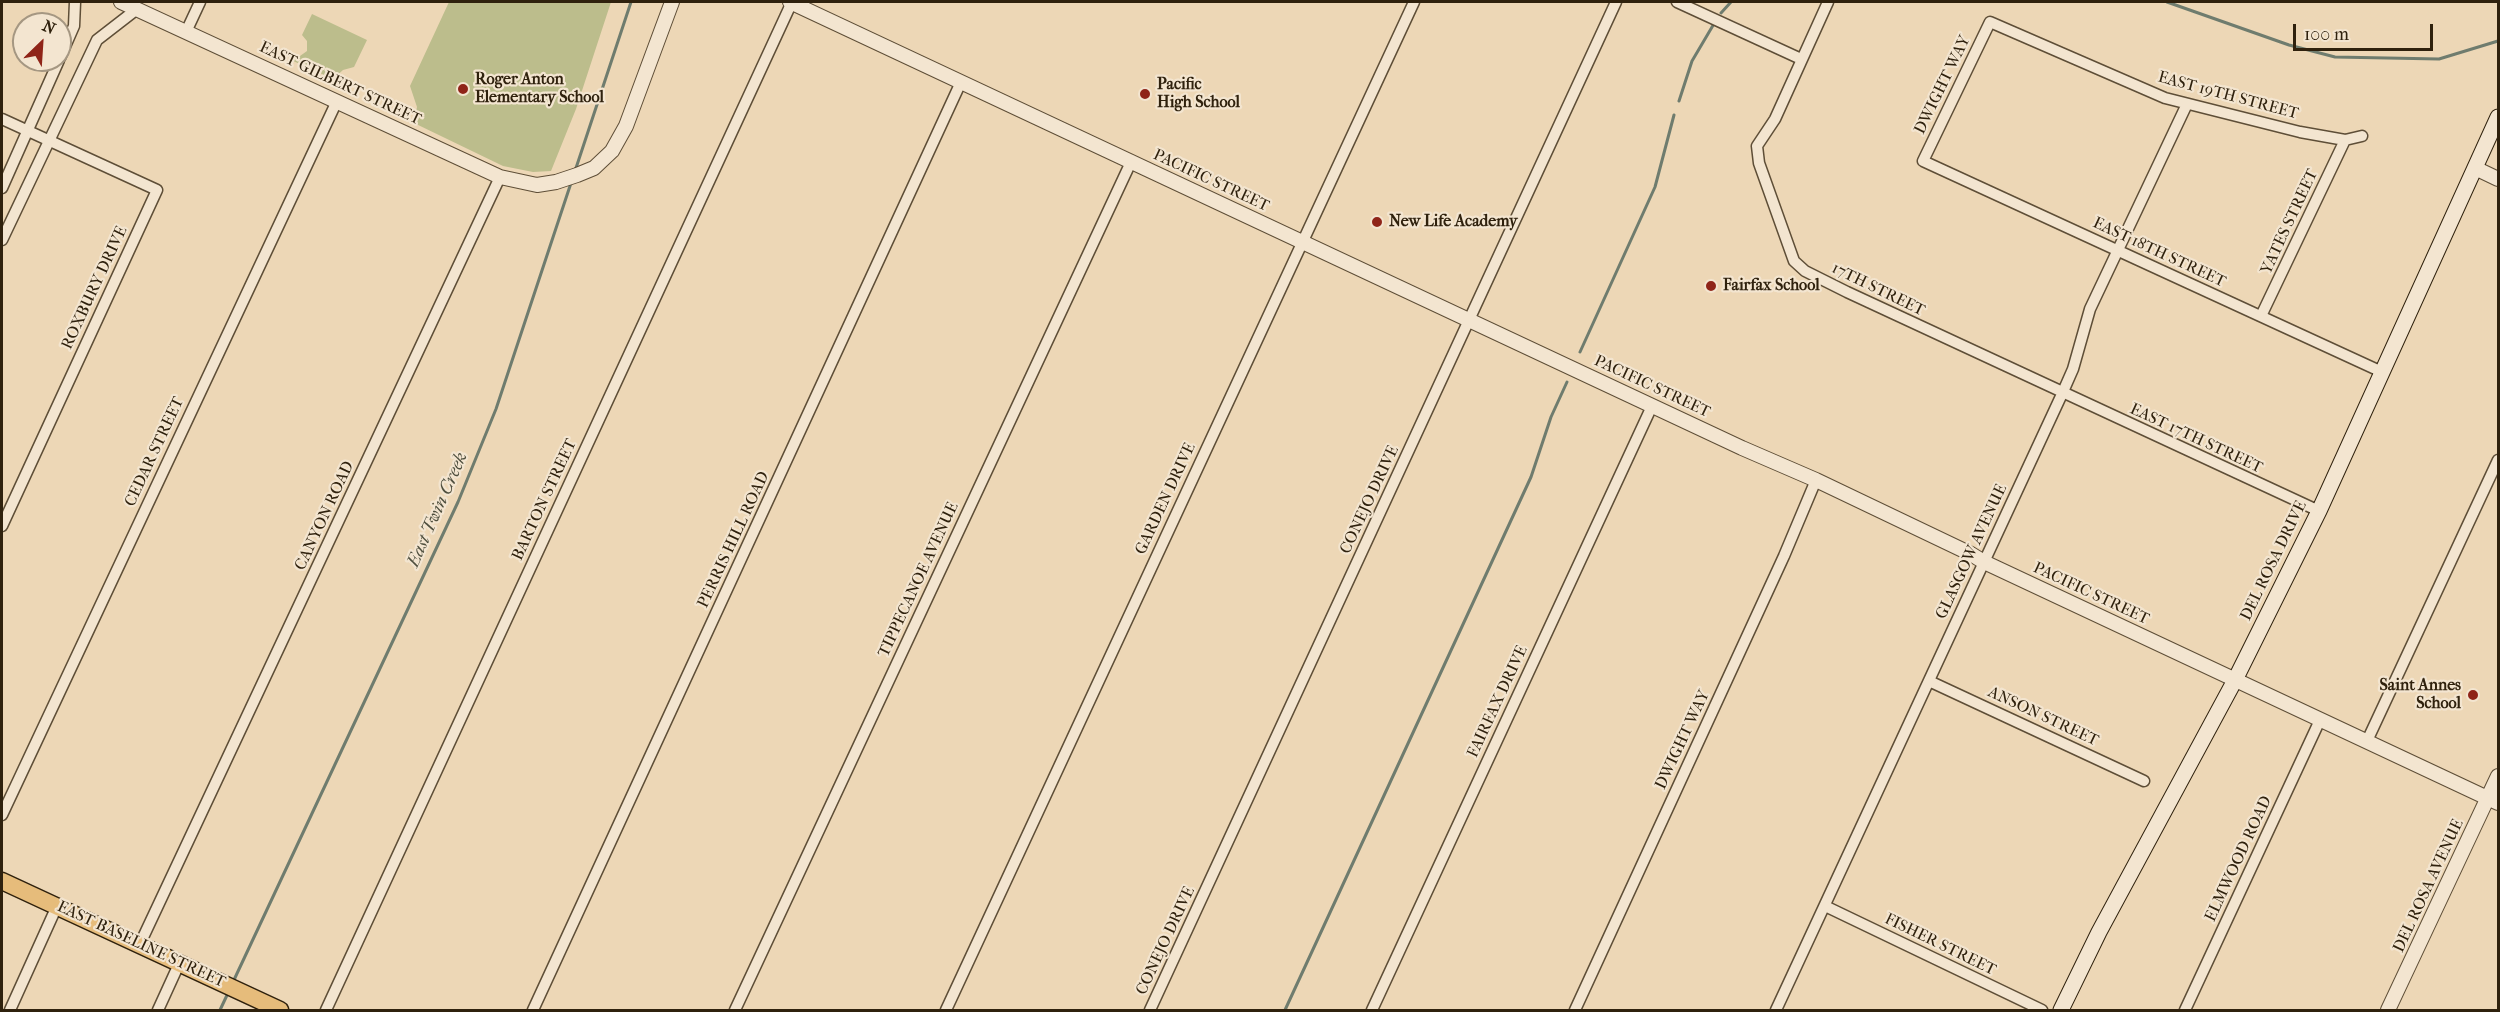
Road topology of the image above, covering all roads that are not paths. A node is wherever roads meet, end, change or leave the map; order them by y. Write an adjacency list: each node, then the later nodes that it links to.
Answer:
1 (75, 2): 12 (street)
2 (120, 2): 10 (street, EAST GILBERT STREET)
3 (200, 2): 13 (street)
4 (672, 2): 28 (street, EAST GILBERT STREET)
5 (791, 2): 16 (street, PACIFIC STREET); 60 (street, BARTON STREET)
6 (1414, 2): 32 (street, GARDEN DRIVE)
7 (1616, 2): 35 (street, CONEJO DRIVE)
8 (1677, 2): 14 (street)
9 (1828, 2): 14 (street)
10 (138, 9): 13 (street, EAST GILBERT STREET); 24 (street)
11 (1990, 22): 18 (street, EAST 19TH STREET); 25 (street, DWIGHT WAY)
12 (72, 31)
13 (186, 32): 17 (street, EAST GILBERT STREET)
14 (1801, 59): 37 (street, 17TH STREET)
15 (54, 72): 21 (street)
16 (961, 82): 26 (street, PACIFIC STREET); 61 (street, PERRIS HILL ROAD)
17 (337, 101): 28 (street, EAST GILBERT STREET); 51 (street, CEDAR STREET)
18 (2187, 104): 23 (street, EAST 19TH STREET); 33 (street, GLASGOW AVENUE)
19 (2499, 117): 27 (main road, DEL ROSA DRIVE)
20 (2, 119): 21 (street, ROXBURY DRIVE)
21 (28, 132): 24 (street, ROXBURY DRIVE); 30 (street)
22 (2362, 136): 23 (street, EAST 19TH STREET)
23 (2345, 140): 34 (street, YATES STREET)
24 (48, 141): 31 (street); 42 (street, ROXBURY DRIVE)
25 (1923, 161): 33 (street, EAST 18TH STREET)
26 (1131, 162): 32 (street, PACIFIC STREET); 62 (street, TIPPECANOE AVENUE)
27 (2475, 168): 29 (street); 36 (main road, DEL ROSA DRIVE)
28 (500, 177): 55 (street, CANYON ROAD)
29 (2499, 179)
30 (2, 188)
31 (2, 240)
32 (1302, 242): 35 (street, PACIFIC STREET); 63 (street, GARDEN DRIVE)
33 (2117, 250): 34 (street, EAST 18TH STREET); 37 (street, GLASGOW AVENUE)
34 (2261, 316): 36 (street, EAST 18TH STREET)
35 (1470, 321): 38 (street, PACIFIC STREET); 64 (street, CONEJO DRIVE)
36 (2382, 372): 41 (main road, DEL ROSA DRIVE)
37 (2062, 394): 41 (street, EAST 17TH STREET); 43 (street, GLASGOW AVENUE)
38 (1652, 406): 40 (street, PACIFIC STREET); 65 (street, FAIRFAX DRIVE)
39 (2499, 459): 47 (street)
40 (1816, 480): 43 (street, PACIFIC STREET); 66 (street, DWIGHT WAY)
41 (2319, 512): 44 (main road, DEL ROSA DRIVE)
42 (2, 526)
43 (1984, 562): 44 (street, PACIFIC STREET); 45 (street, GLASGOW AVENUE)
44 (2235, 680): 46 (street, PACIFIC STREET); 69 (main road, DEL ROSA DRIVE)
45 (1929, 681): 49 (street, ANSON STREET); 54 (street, GLASGOW AVENUE)
46 (2320, 720): 47 (street, PACIFIC STREET); 70 (street, ELMWOOD ROAD)
47 (2367, 741): 50 (street, PACIFIC STREET)
48 (2499, 776): 50 (street, DEL ROSA AVENUE)
49 (2144, 781)
50 (2493, 801): 71 (street, DEL ROSA AVENUE)
51 (2, 816)
52 (2, 881): 53 (main road, EAST BASELINE STREET)
53 (57, 906): 55 (main road, EAST BASELINE STREET); 57 (street)
54 (1825, 906): 67 (street, GLASGOW AVENUE); 68 (street, FISHER STREET)
55 (139, 946): 56 (main road, EAST BASELINE STREET)
56 (179, 964): 58 (street); 59 (main road, EAST BASELINE STREET)
57 (10, 1011)
58 (158, 1011)
59 (280, 1011)
60 (326, 1011)
61 (533, 1011)
62 (735, 1011)
63 (946, 1011)
64 (1150, 1011)
65 (1372, 1011)
66 (1575, 1011)
67 (1776, 1011)
68 (2042, 1011)
69 (2061, 1011)
70 (2184, 1011)
71 (2388, 1011)

